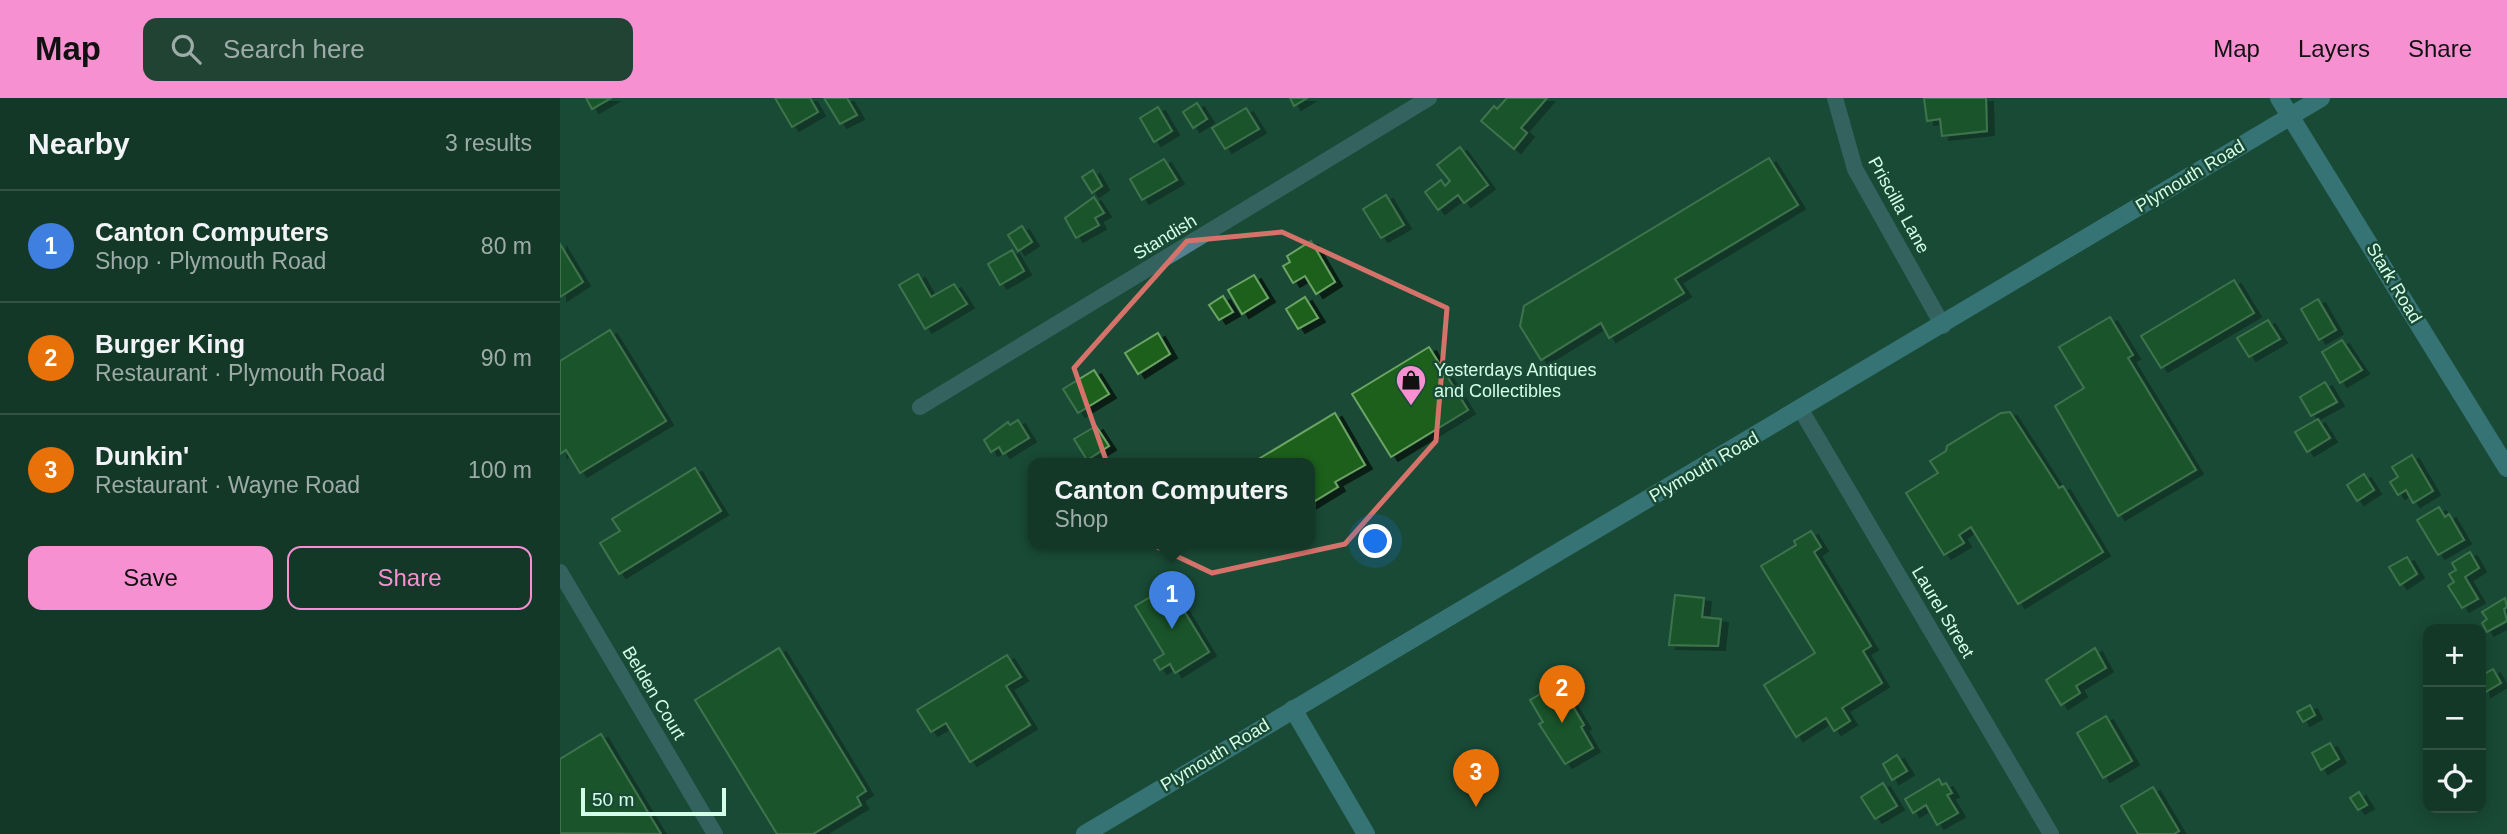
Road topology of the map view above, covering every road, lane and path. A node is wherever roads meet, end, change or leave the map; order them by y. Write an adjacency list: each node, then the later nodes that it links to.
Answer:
1 (1429, 98): 7 (street, Standish)
2 (1835, 98): 6 (street, Priscilla Lane)
3 (2279, 98): 5 (main road, Stark Road)
4 (2321, 98): 5 (main road, Plymouth Road)
5 (2290, 116): 6 (main road, Plymouth Road); 9 (main road, Stark Road)
6 (1943, 326): 8 (main road, Plymouth Road)
7 (920, 407)
8 (1801, 410): 11 (main road, Plymouth Road); 15 (street, Laurel Street)
9 (2507, 468)
10 (560, 572): 12 (street, Belden Court)
11 (1293, 709): 13 (main road, Plymouth Road); 14 (main road)
12 (715, 834)
13 (1085, 834)
14 (1366, 834)
15 (2051, 834)

